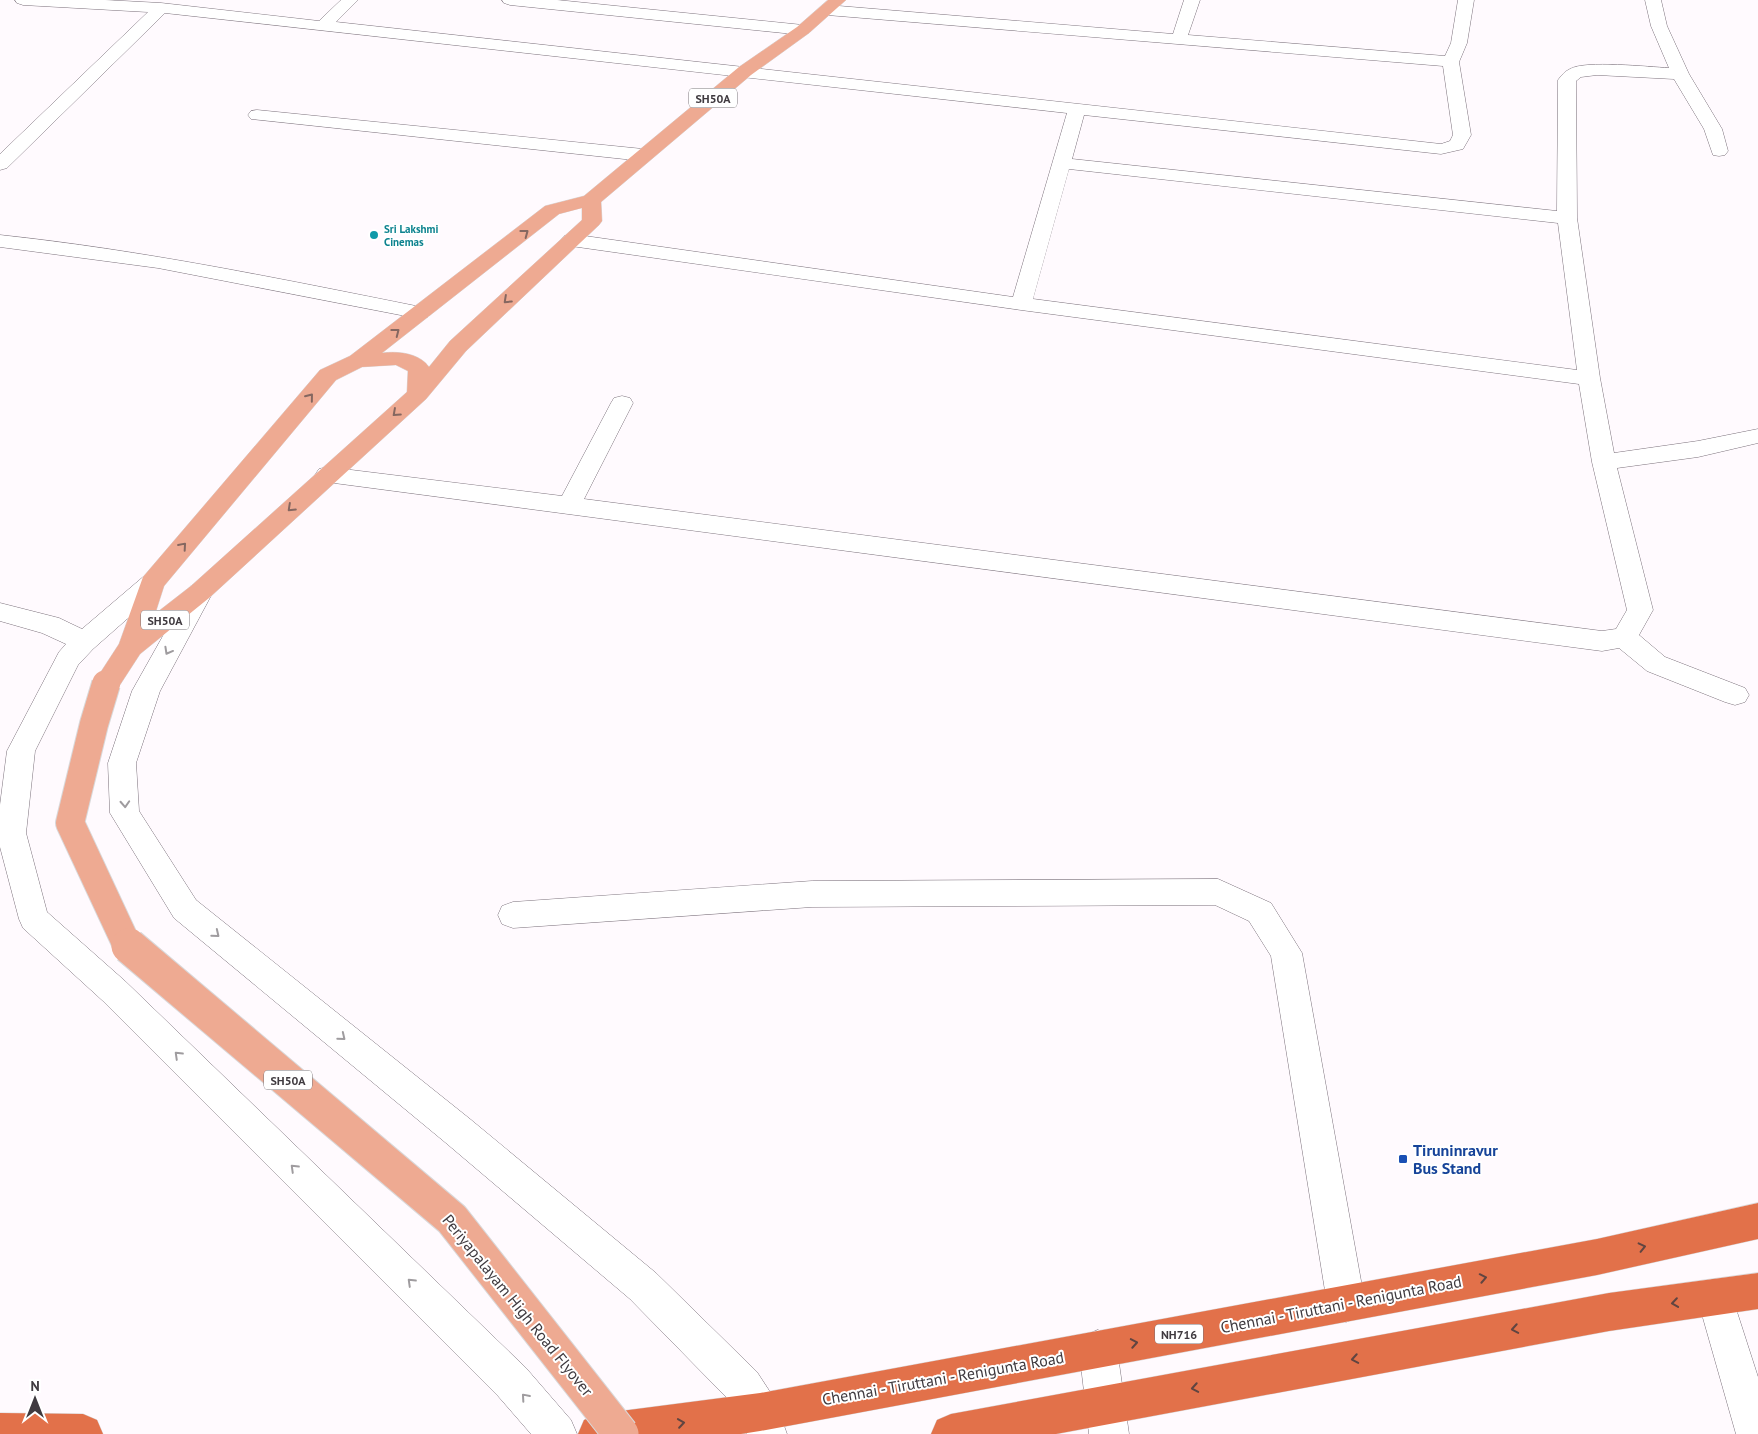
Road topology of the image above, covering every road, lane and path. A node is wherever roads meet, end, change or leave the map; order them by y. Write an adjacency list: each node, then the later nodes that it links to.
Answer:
1 (23, 0): 8 (street)
2 (350, 0): 9 (street)
3 (510, 0): 10 (street)
4 (1192, 0): 11 (street)
5 (1466, 0): 12 (street)
6 (1653, 0): 14 (street)
7 (833, 5): 10 (main road, SH50A); 11 (street)
8 (161, 8): 9 (street); 20 (street)
9 (324, 26): 13 (street)
10 (803, 30): 13 (main road, SH50A)
11 (1179, 39): 12 (street)
12 (1451, 62): 15 (street)
13 (745, 72): 15 (street); 18 (main road, SH50A)
14 (1680, 74): 17 (street); 22 (street)
15 (1077, 108): 19 (street)
16 (257, 115): 18 (street)
17 (1718, 151)
18 (643, 155): 21 (main road, SH50A)
19 (1062, 163): 22 (street); 25 (street)
20 (0, 164)
21 (590, 200): 23 (main road, Periyapalayam High Road Flyover); 26 (main road, SH50A, one-way to 21)
22 (1567, 218): 28 (street)
23 (571, 240): 25 (street); 29 (main road, Periyapalayam High Road Flyover, one-way to 29)
24 (0, 241): 26 (street)
25 (1021, 304): 28 (street)
26 (421, 313): 27 (main road, SH50A, one-way to 26)
27 (358, 361): 29 (main road); 35 (main road, one-way to 27)
28 (1589, 378): 32 (street)
29 (418, 394): 33 (main road, Periyapalayam High Road Flyover, one-way to 33)
30 (622, 403): 34 (street)
31 (1758, 436): 32 (street)
32 (1604, 462): 38 (street)
33 (327, 475): 34 (street); 36 (main road, Periyapalayam High Road Flyover, one-way to 36)
34 (569, 505): 38 (street)
35 (152, 583): 39 (street); 40 (main road, Periyapalayam High Road Flyover)
36 (200, 592): 40 (main road, Periyapalayam High Road Flyover / SH50A); 49 (street, one-way to 49)
37 (0, 612): 39 (street)
38 (1624, 637): 41 (street)
39 (84, 642): 52 (street, one-way to 39)
40 (131, 647): 54 (main road, Periyapalayam High Road Flyover / SH50A, bridge)
41 (1735, 695)
42 (513, 915): 46 (street)
43 (1758, 1221): 46 (highway, Chennai - Tiruttani - Renigunta Road / NH716, one-way to 43)
44 (1758, 1291): 45 (highway)
45 (1715, 1297): 48 (highway, one-way to 48); 56 (street)
46 (1346, 1303): 47 (highway, Chennai - Tiruttani - Renigunta Road / NH716, one-way to 46)
47 (1098, 1349): 48 (street); 49 (highway, Chennai - Tiruttani - Renigunta Road / NH716)
48 (1108, 1419): 55 (highway)
49 (763, 1423): 53 (highway, Chennai - Tiruttani - Renigunta Road / NH716, one-way to 49)
50 (0, 1433): 51 (highway)
51 (83, 1434)
52 (557, 1434)
53 (598, 1434)
54 (621, 1434)
55 (951, 1434)
56 (1756, 1434)

